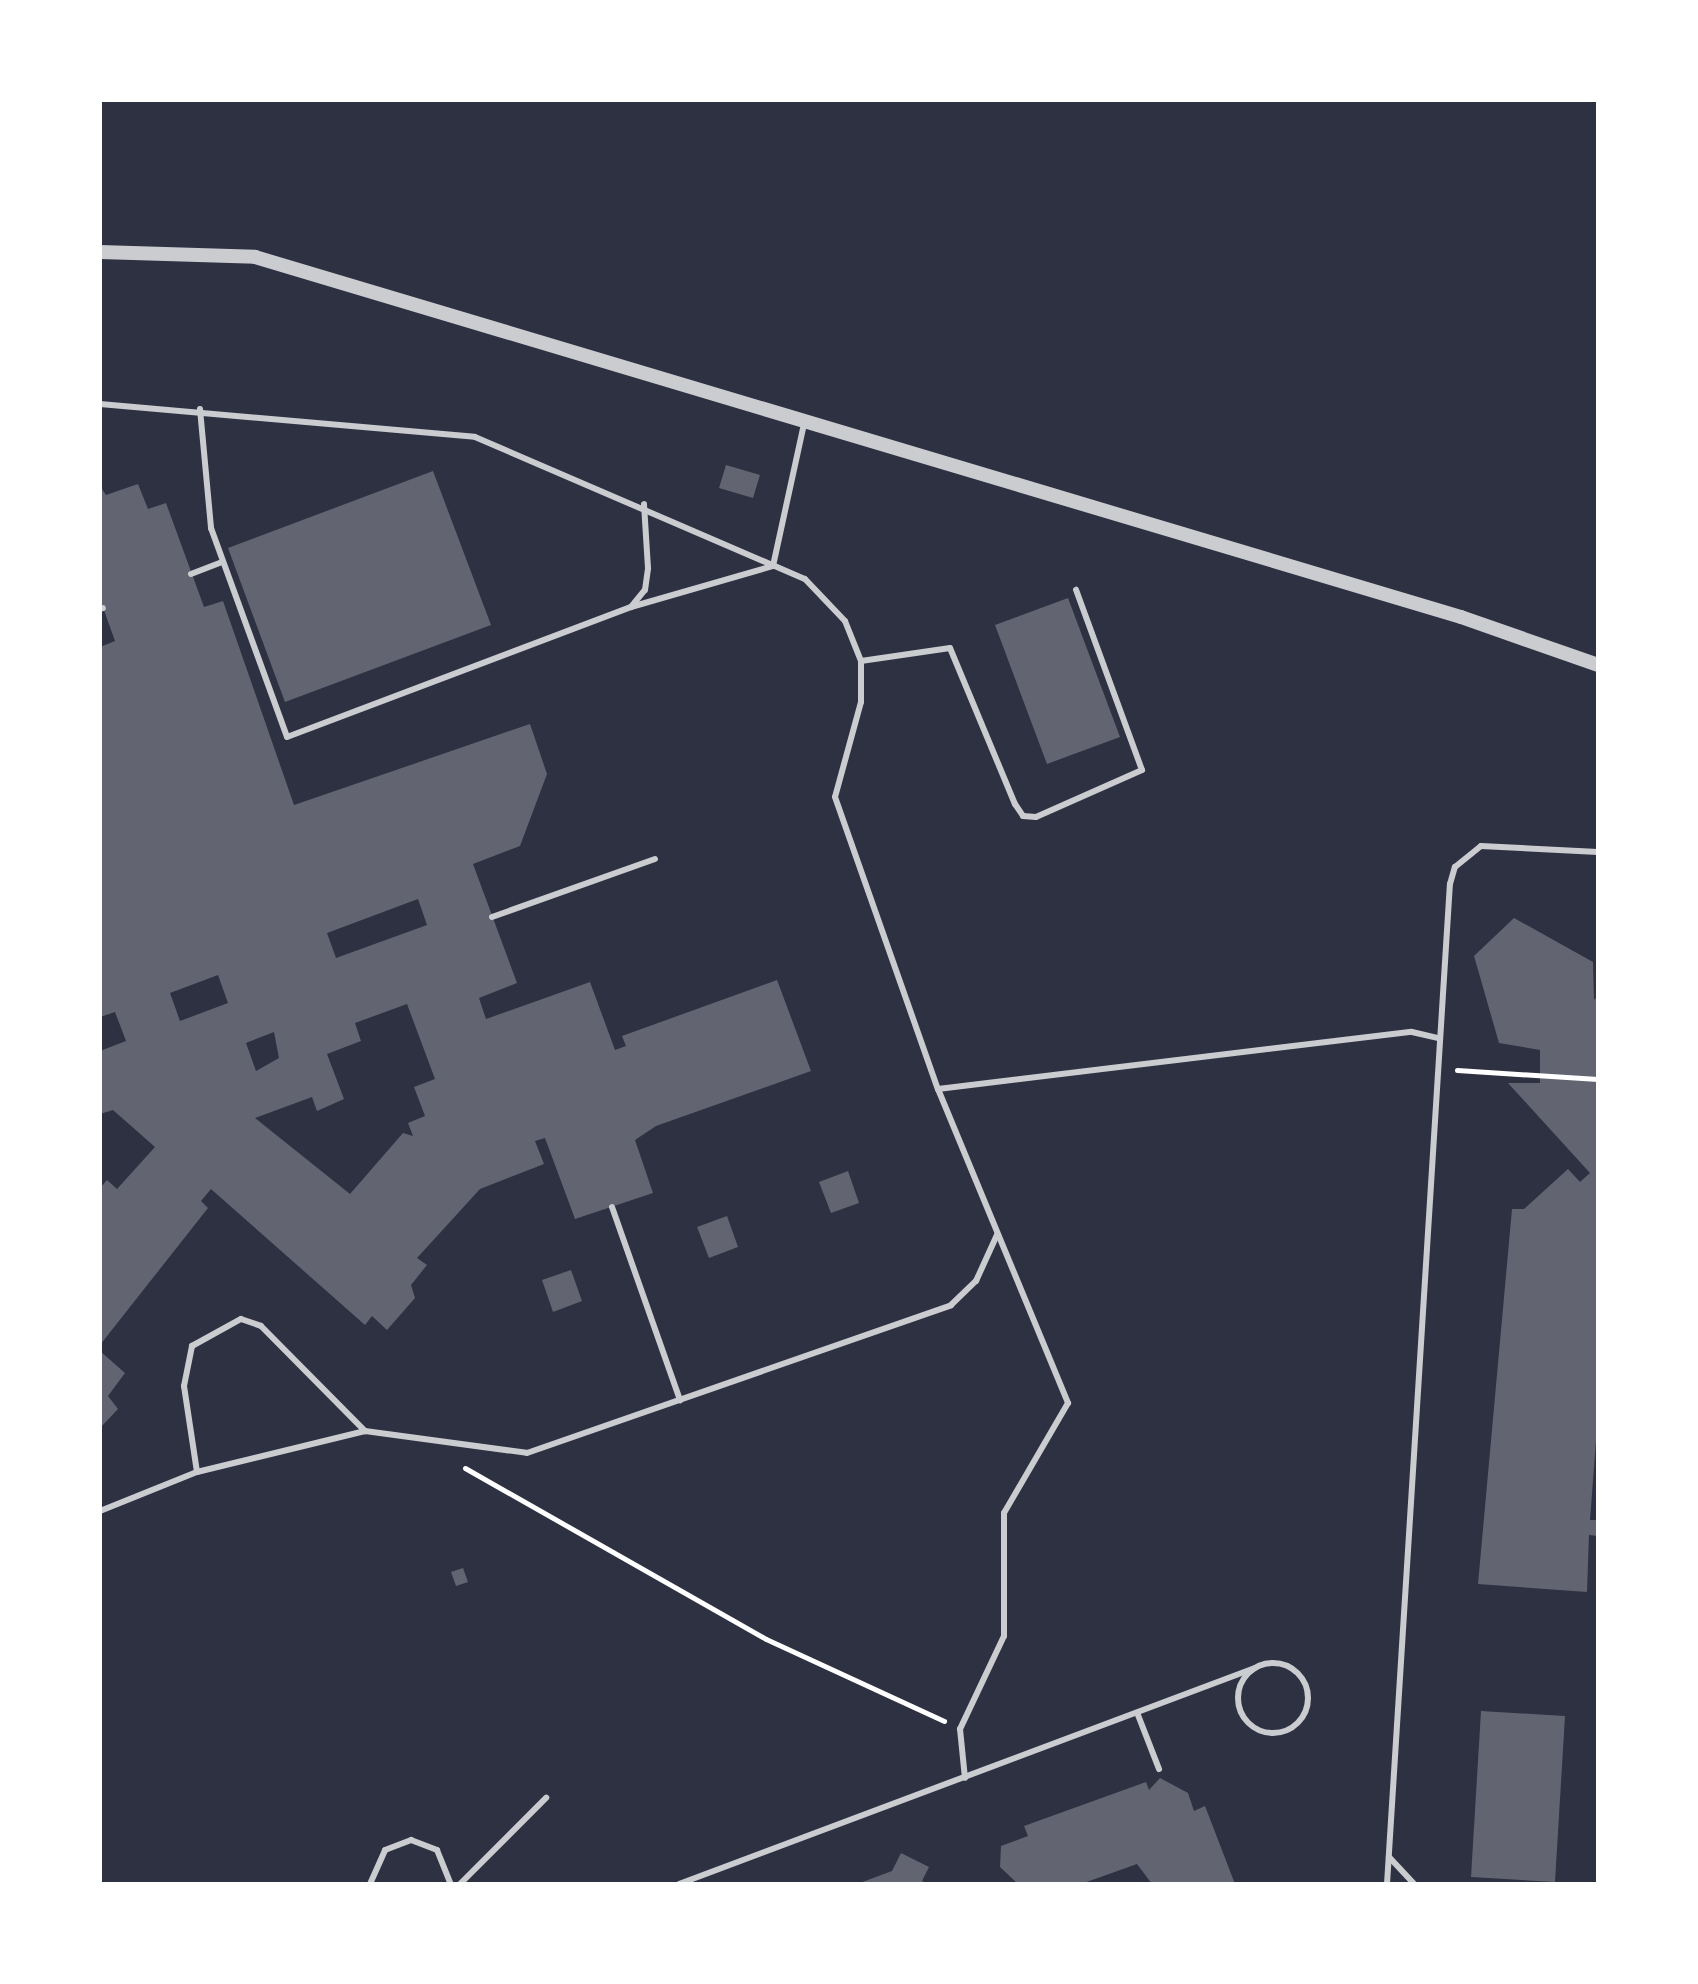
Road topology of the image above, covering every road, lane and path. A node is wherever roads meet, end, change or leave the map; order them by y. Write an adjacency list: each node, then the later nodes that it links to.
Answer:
1 (100, 252): 4 (street)
2 (100, 404): 3 (lane)
3 (200, 409): 5 (lane); 6 (lane)
4 (804, 424): 7 (lane); 12 (street)
5 (644, 504): 7 (lane); 10 (lane)
6 (223, 562): 8 (lane); 10 (lane)
7 (773, 566): 10 (lane); 11 (lane)
8 (191, 574)
9 (1076, 590): 11 (lane)
10 (631, 607)
11 (861, 661): 19 (lane)
12 (1598, 665)
13 (1598, 852): 16 (lane)
14 (655, 859): 15 (lane)
15 (492, 917)
16 (1437, 1038): 19 (lane); 33 (lane)
17 (1442, 1069): 18 (path)
18 (1598, 1079)
19 (938, 1089): 21 (lane)
20 (612, 1207): 22 (lane)
21 (997, 1234): 22 (lane); 29 (lane)
22 (680, 1400): 23 (lane)
23 (365, 1431): 25 (lane); 25 (lane)
24 (456, 1463): 29 (path)
25 (197, 1472): 26 (lane)
26 (100, 1510)
27 (1255, 1668): 27 (lane); 28 (lane)
28 (1138, 1715): 30 (lane); 31 (lane)
29 (960, 1729): 31 (lane)
30 (1159, 1769)
31 (965, 1778): 37 (lane)
32 (546, 1798): 36 (lane)
33 (1389, 1857): 38 (lane); 39 (lane)
34 (370, 1884): 35 (lane)
35 (451, 1884)
36 (460, 1884)
37 (679, 1884)
38 (1387, 1884)
39 (1414, 1884)

